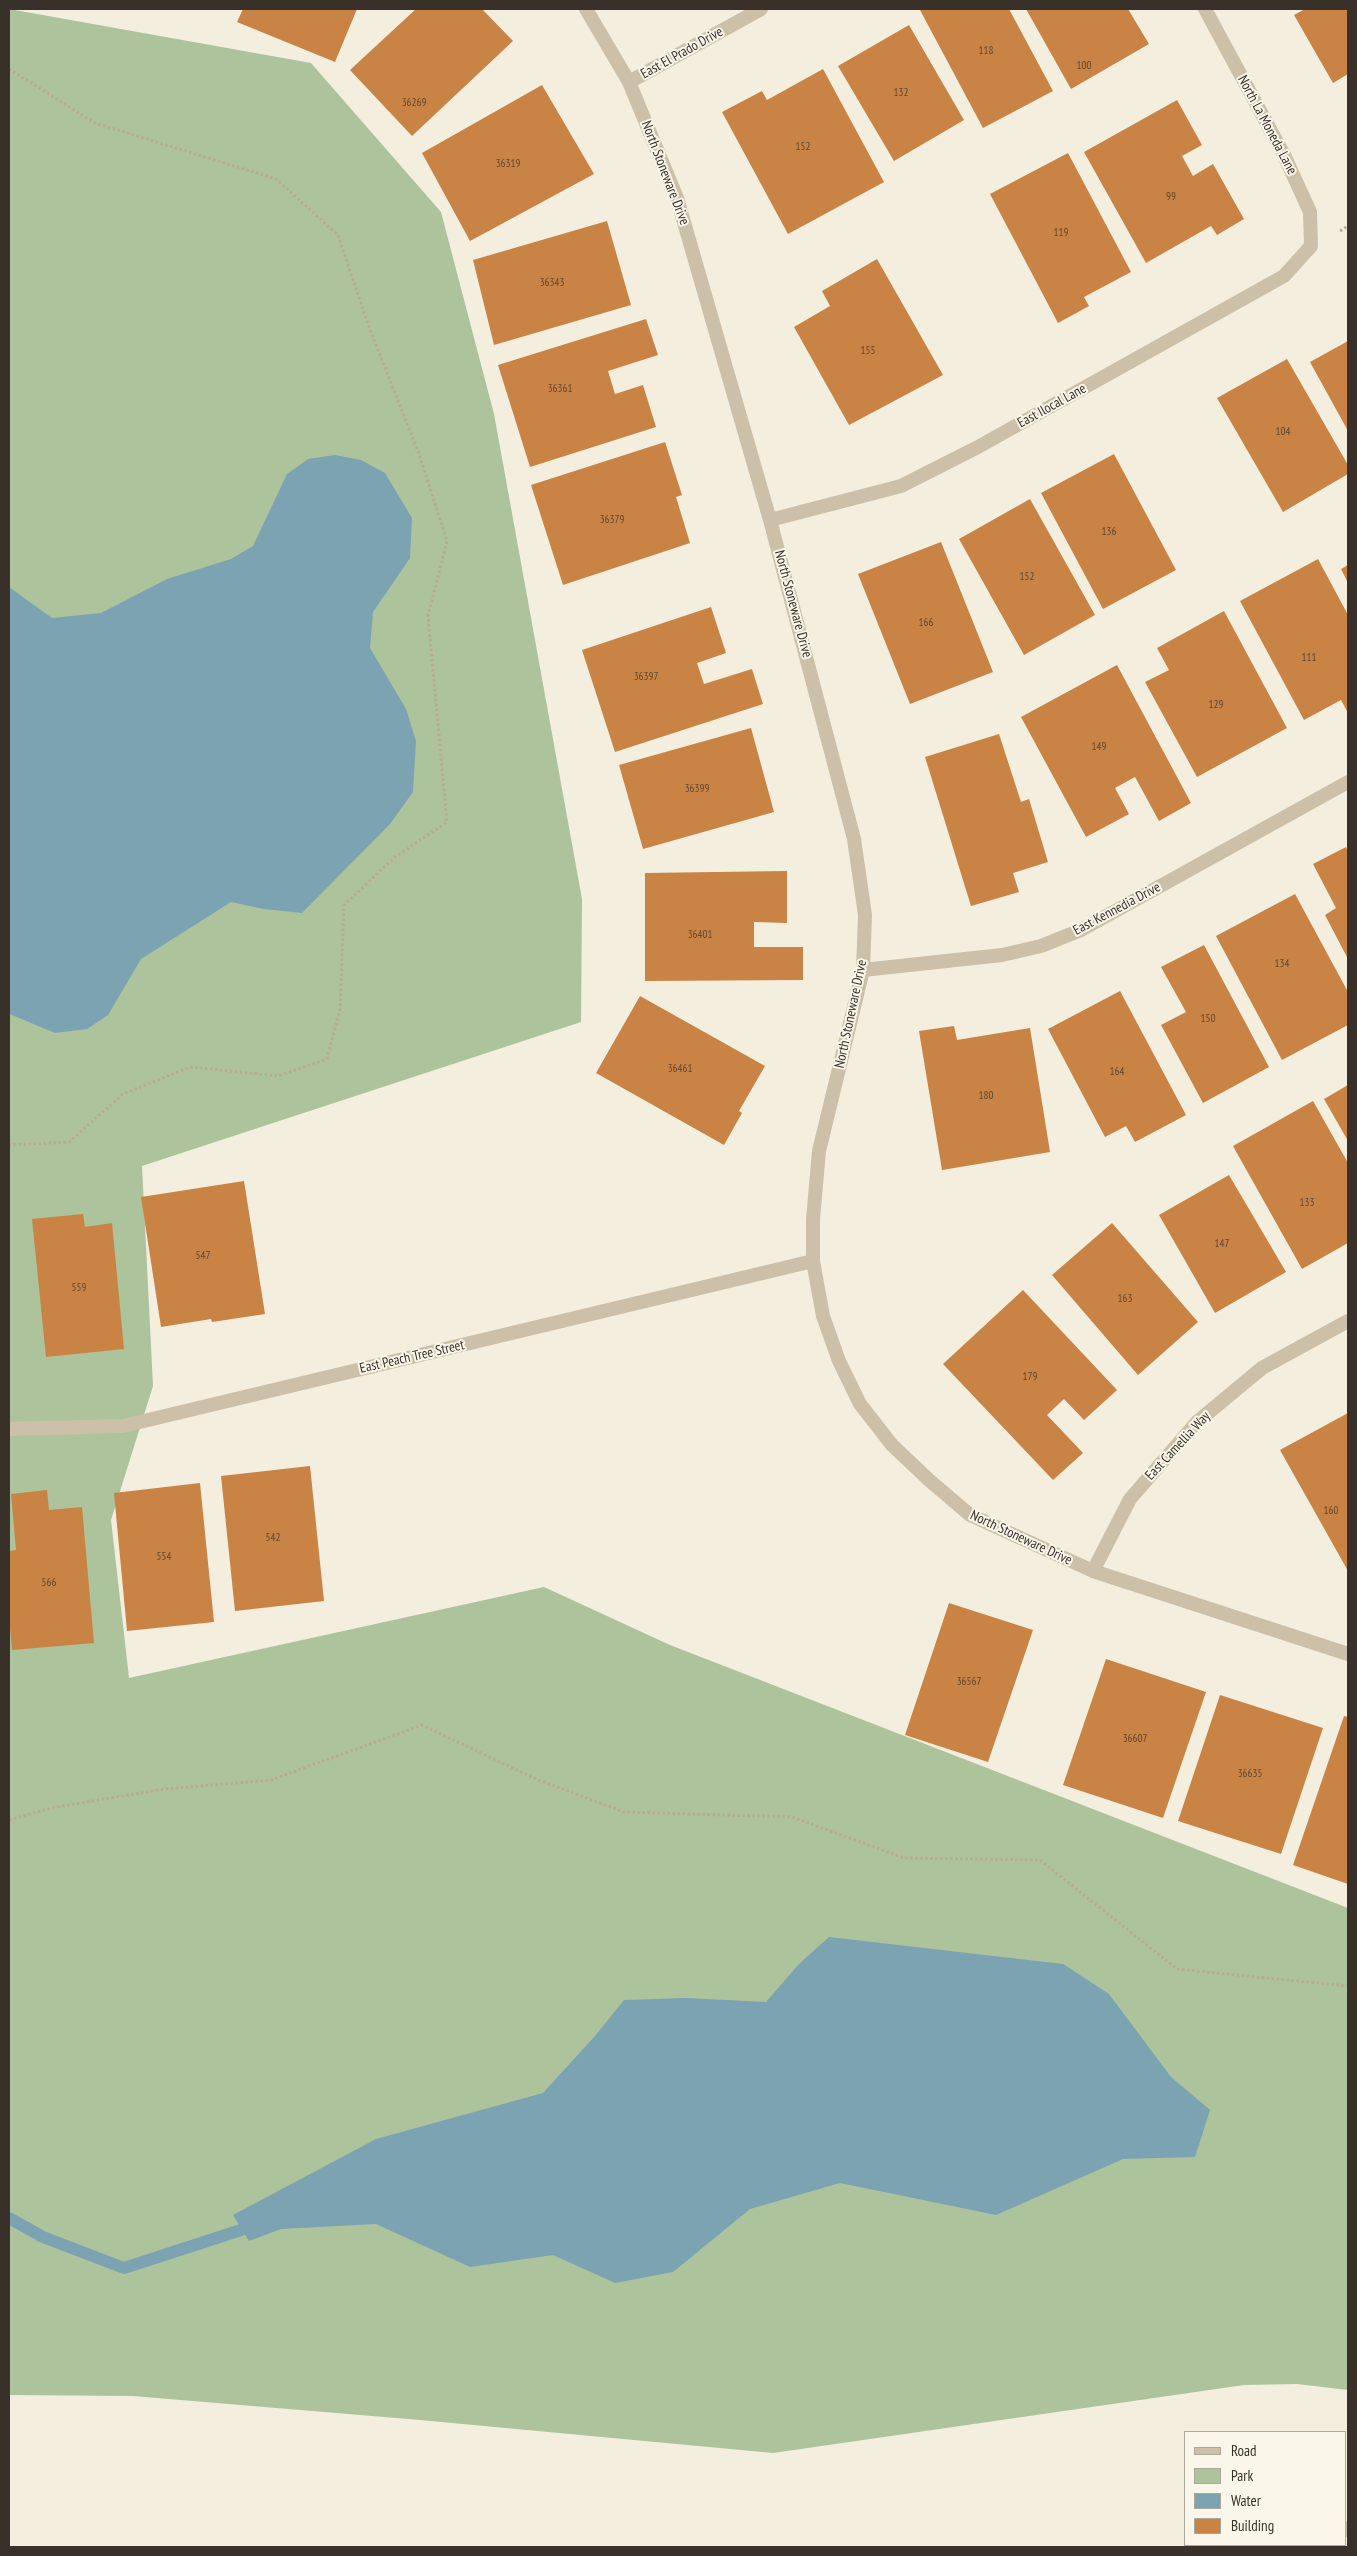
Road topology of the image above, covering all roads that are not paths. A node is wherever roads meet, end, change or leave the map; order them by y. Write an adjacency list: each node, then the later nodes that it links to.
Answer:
1 (586, 9): 4 (street, North Stoneware Drive)
2 (761, 9): 4 (street, East El Prado Drive)
3 (1205, 9): 5 (street, North La Moneda Lane)
4 (629, 82): 6 (street, North Stoneware Drive)
5 (1310, 246): 6 (street, East Ilocal Lane)
6 (770, 520): 8 (street, North Stoneware Drive)
7 (1348, 782): 8 (street, East Kennedia Drive)
8 (864, 970): 9 (street, North Stoneware Drive)
9 (813, 1261): 11 (street, East Peach Tree Street); 12 (street, North Stoneware Drive)
10 (1348, 1321): 12 (street, East Camellia Way)
11 (9, 1429)
12 (1092, 1571): 13 (street, North Stoneware Drive)
13 (1348, 1654)

